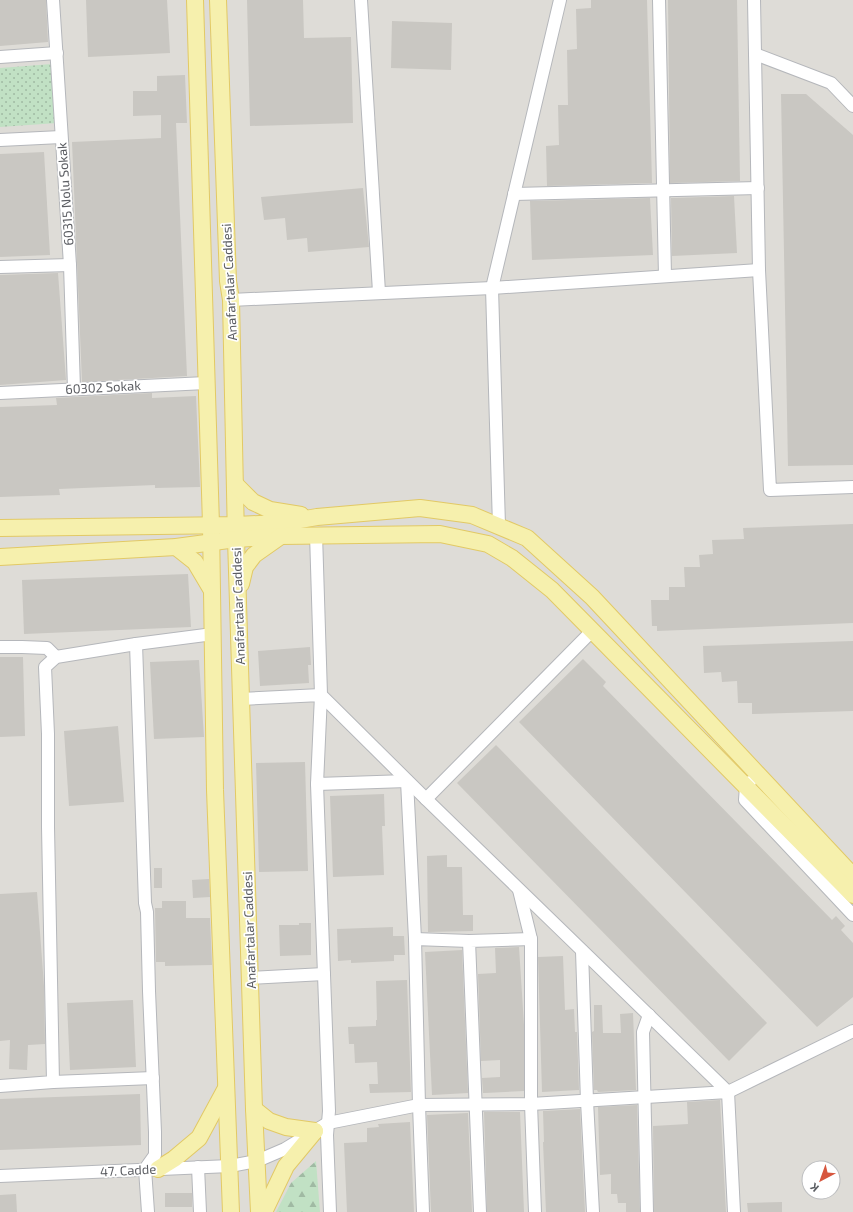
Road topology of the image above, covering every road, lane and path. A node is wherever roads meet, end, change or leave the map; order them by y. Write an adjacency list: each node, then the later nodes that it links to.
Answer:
1 (53, 0): 8 (street, 60315 Nolu Sokak)
2 (195, 0): 24 (main road, Anafartalar Caddesi)
3 (218, 0): 23 (main road, Anafartalar Caddesi)
4 (361, 0): 22 (street)
5 (560, 0): 16 (street)
6 (659, 0): 15 (street)
7 (754, 0): 9 (street)
8 (56, 54): 10 (street); 12 (street, 60315 Nolu Sokak)
9 (755, 54): 11 (street); 14 (street)
10 (0, 57)
11 (853, 106)
12 (61, 137): 13 (street); 17 (street, 60315 Nolu Sokak)
13 (0, 140)
14 (758, 188): 15 (street); 19 (street)
15 (663, 190): 16 (street); 20 (street)
16 (514, 194): 21 (street)
17 (70, 265): 18 (street); 25 (street, 60315 Nolu Sokak)
18 (0, 267)
19 (759, 270): 20 (street); 28 (street)
20 (665, 276): 21 (street)
21 (492, 288): 22 (street); 31 (street)
22 (379, 292): 23 (street)
23 (231, 300): 27 (main road, Anafartalar Caddesi)
24 (206, 383): 25 (street, 60302 Sokak); 30 (main road, Anafartalar Caddesi)
25 (74, 389): 26 (street, 60302 Sokak)
26 (0, 392)
27 (235, 484): 29 (main road); 33 (main road, Anafartalar Caddesi)
28 (853, 487)
29 (317, 517): 31 (main road); 33 (main road)
30 (211, 525): 32 (main road); 33 (main road); 36 (main road, Anafartalar Caddesi)
31 (499, 526): 48 (main road)
32 (0, 528)
33 (236, 532): 35 (main road); 36 (main road); 40 (main road, Anafartalar Caddesi)
34 (316, 534): 35 (main road); 41 (main road); 46 (street)
35 (281, 536): 40 (main road)
36 (210, 542): 37 (main road); 39 (main road, Anafartalar Caddesi)
37 (176, 546): 38 (main road); 39 (main road)
38 (0, 558)
39 (212, 591): 42 (main road, Anafartalar Caddesi)
40 (237, 595): 47 (main road, Anafartalar Caddesi)
41 (592, 631): 51 (main road); 52 (street)
42 (213, 634): 43 (street); 68 (main road, Anafartalar Caddesi)
43 (136, 644): 45 (street); 65 (street)
44 (0, 647): 45 (street)
45 (56, 657): 66 (street)
46 (321, 695): 47 (street); 49 (street); 50 (street)
47 (241, 699): 62 (main road, Anafartalar Caddesi)
48 (758, 774): 51 (street); 53 (main road)
49 (407, 781): 50 (street); 52 (street); 57 (street)
50 (317, 784): 61 (street)
51 (746, 786): 55 (main road); 56 (street)
52 (426, 799): 54 (street)
53 (853, 876)
54 (519, 890): 58 (street); 60 (street)
55 (853, 895)
56 (853, 914)
57 (415, 939): 59 (street); 73 (street)
58 (531, 939): 59 (street); 72 (street)
59 (469, 941): 74 (street)
60 (582, 951): 63 (street); 71 (street)
61 (324, 974): 62 (street); 76 (street)
62 (250, 978): 75 (main road, Anafartalar Caddesi)
63 (649, 1015): 69 (street); 70 (street)
64 (853, 1031): 69 (street)
65 (152, 1078): 66 (street); 80 (street)
66 (53, 1082): 67 (street)
67 (0, 1086)
68 (227, 1086): 78 (main road, Anafartalar Caddesi); 80 (main road)
69 (728, 1092): 70 (street, 47. Cadde); 93 (street)
70 (644, 1097): 71 (street, 47. Cadde); 92 (street)
71 (587, 1101): 72 (street, 47. Cadde); 91 (street)
72 (531, 1104): 74 (street, 47. Cadde); 90 (street)
73 (419, 1105): 74 (street, 47. Cadde); 76 (street, 47. Cadde); 88 (street)
74 (475, 1105): 89 (street)
75 (254, 1109): 76 (main road); 77 (main road, Anafartalar Caddesi)
76 (323, 1130): 77 (street, 47. Cadde); 86 (main road); 87 (street)
77 (257, 1161): 78 (street, 47. Cadde); 85 (main road, Anafartalar Caddesi)
78 (230, 1166): 79 (street, 47. Cadde); 84 (main road, Anafartalar Caddesi)
79 (198, 1167): 80 (street, 47. Cadde); 83 (street)
80 (151, 1169): 81 (street, 47. Cadde); 82 (street)
81 (0, 1176)
82 (148, 1212)
83 (200, 1212)
84 (231, 1212)
85 (259, 1212)
86 (264, 1212)
87 (330, 1212)
88 (423, 1212)
89 (480, 1212)
90 (535, 1212)
91 (592, 1212)
92 (647, 1212)
93 (734, 1212)

